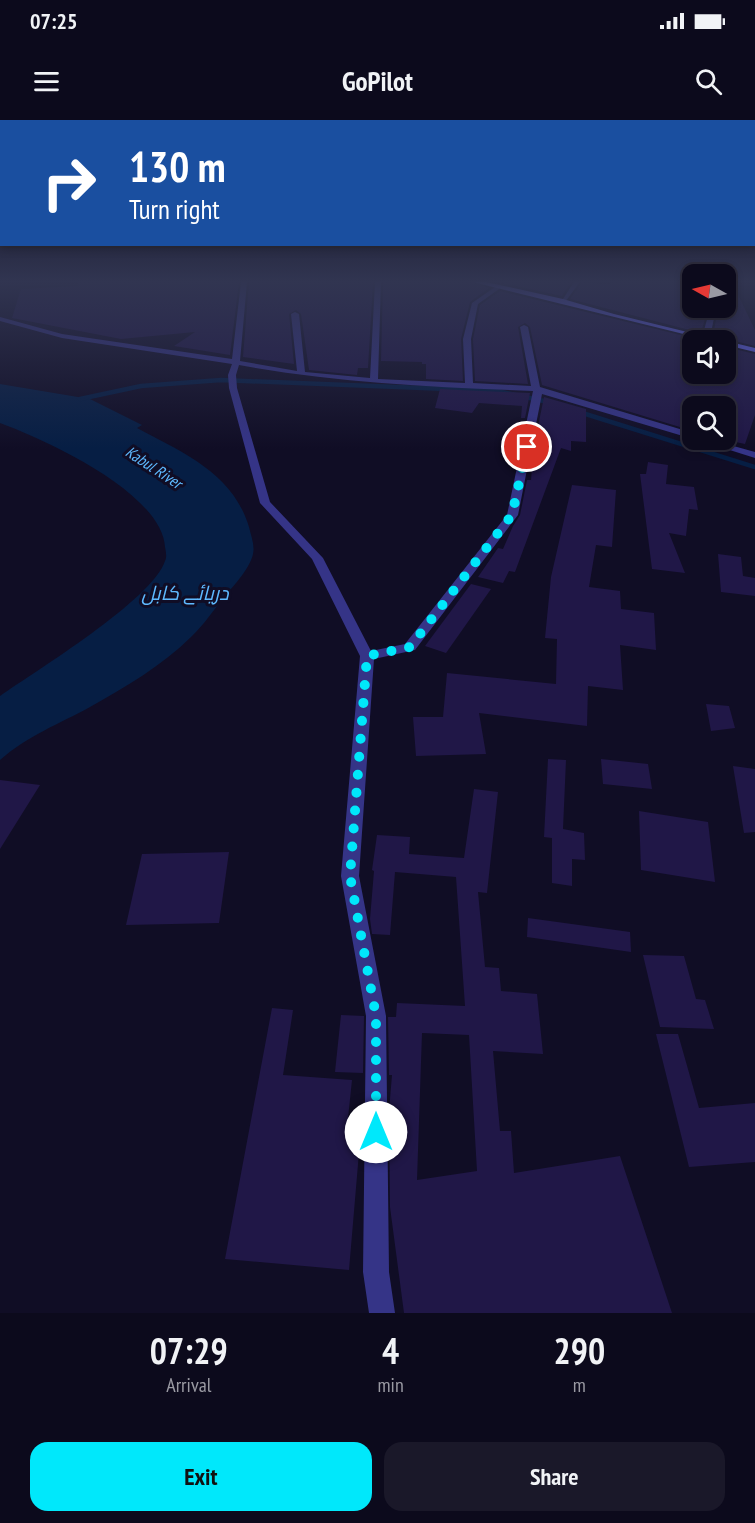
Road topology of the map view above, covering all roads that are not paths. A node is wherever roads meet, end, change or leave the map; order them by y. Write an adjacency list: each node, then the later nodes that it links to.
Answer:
1 (74, 338): 9 (street)
2 (239, 338): 9 (street)
3 (297, 338): 10 (street)
4 (376, 338): 11 (street)
5 (467, 338): 12 (street)
6 (526, 338): 13 (street)
7 (736, 345): 8 (street)
8 (755, 350)
9 (236, 363): 10 (street); 17 (street)
10 (301, 374): 11 (street)
11 (375, 381): 12 (street)
12 (469, 386): 13 (street)
13 (537, 394): 14 (street); 17 (street)
14 (682, 433)
15 (736, 450): 16 (street)
16 (755, 455)
17 (367, 656): 18 (street)
18 (382, 1313)

